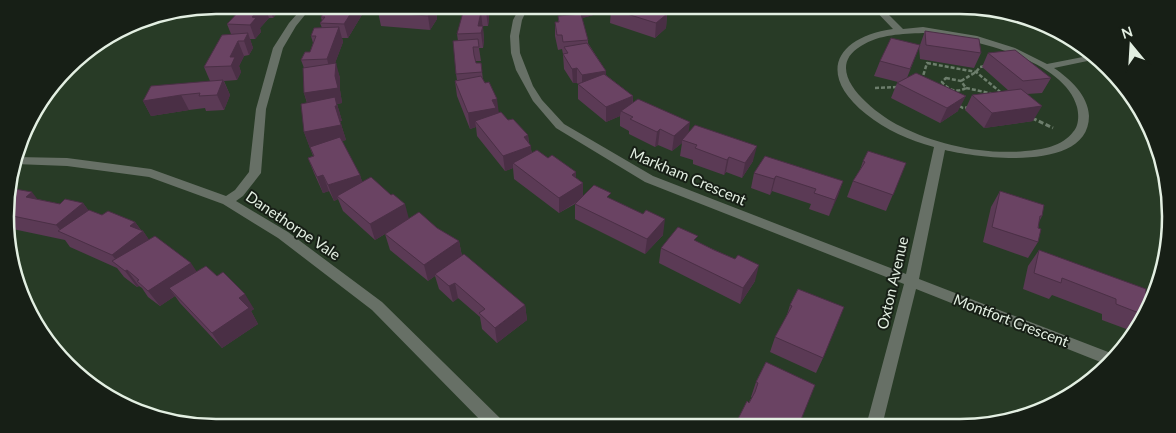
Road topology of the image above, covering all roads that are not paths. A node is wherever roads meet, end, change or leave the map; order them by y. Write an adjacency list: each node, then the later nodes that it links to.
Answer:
1 (301, 14): 9 (street)
2 (521, 14): 10 (street, Markham Crescent)
3 (883, 14): 4 (street)
4 (900, 31): 6 (street); 7 (street)
5 (1086, 59): 6 (street)
6 (1046, 67): 7 (street)
7 (940, 146): 10 (street, Oxton Avenue)
8 (22, 161): 9 (street, Danethorpe Vale)
9 (227, 201): 12 (street, Danethorpe Vale)
10 (911, 282): 11 (street, Montfort Crescent); 13 (street, Oxton Avenue)
11 (1105, 357)
12 (490, 419)
13 (876, 419)

